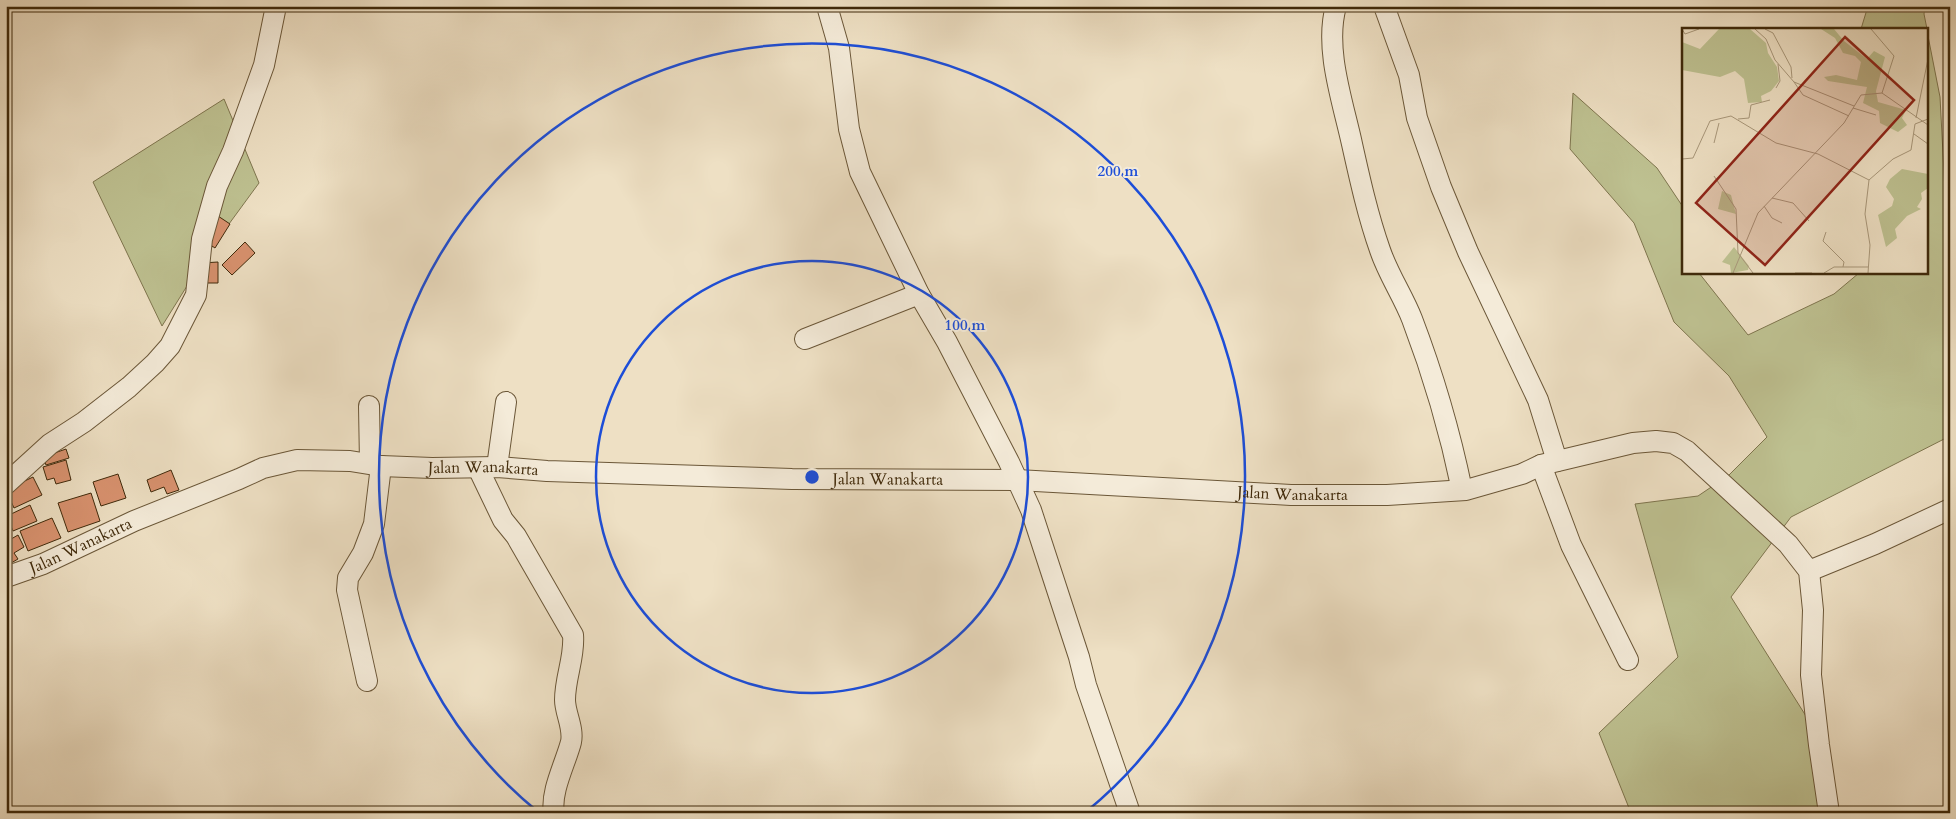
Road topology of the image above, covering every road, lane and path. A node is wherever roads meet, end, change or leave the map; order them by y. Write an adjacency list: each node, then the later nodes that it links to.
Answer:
1 (276, 6): 13 (street)
2 (827, 6): 5 (street)
3 (1336, 6): 14 (street)
4 (1384, 6): 9 (street)
5 (919, 294): 6 (street); 12 (street)
6 (805, 339)
7 (506, 402): 11 (street)
8 (369, 406): 10 (street)
9 (1549, 463): 14 (street, Jalan Wanakarta); 16 (street, Jalan Wanakarta); 18 (street)
10 (375, 464): 11 (street, Jalan Wanakarta); 17 (street, Jalan Wanakarta); 19 (street)
11 (488, 467): 12 (street, Jalan Wanakarta); 20 (street)
12 (1017, 480): 14 (street, Jalan Wanakarta); 21 (street)
13 (6, 484)
14 (1462, 490)
15 (1950, 509): 16 (street)
16 (1809, 571): 22 (street)
17 (6, 577)
18 (1628, 660)
19 (367, 681)
20 (554, 813)
21 (1130, 813)
22 (1830, 813)

